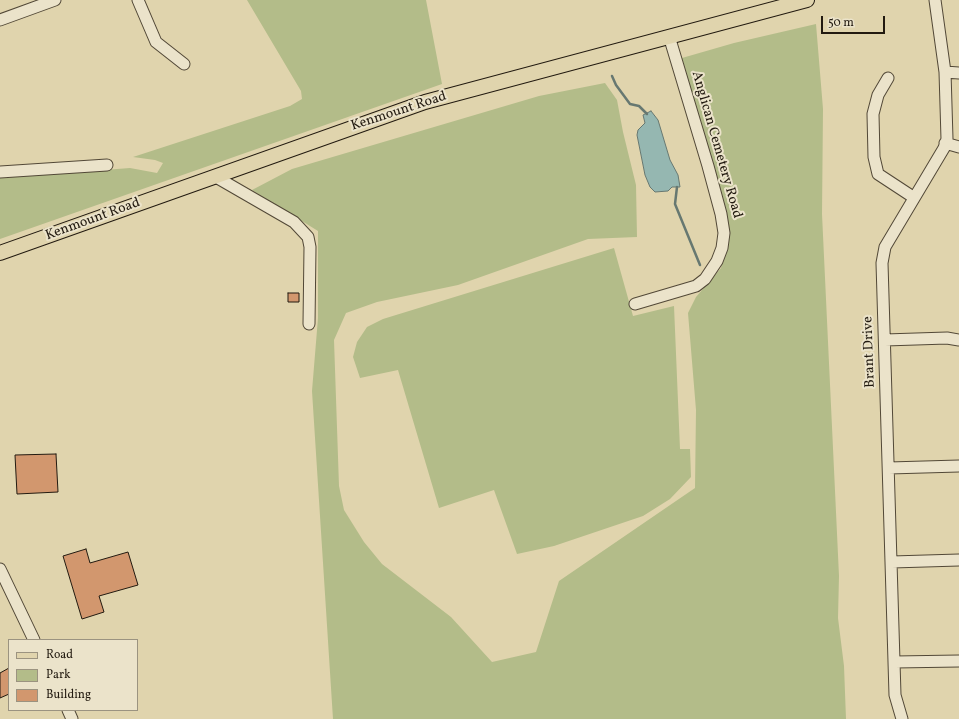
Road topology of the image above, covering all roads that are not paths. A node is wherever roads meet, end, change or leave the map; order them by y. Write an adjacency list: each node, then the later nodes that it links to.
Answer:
1 (55, 0): 5 (street)
2 (138, 0): 7 (street)
3 (807, 0): 6 (main road, Kenmount Road)
4 (935, 0): 8 (street, Brant Drive)
5 (0, 20)
6 (669, 36): 15 (main road, Kenmount Road); 20 (street, Anglican Cemetery Road)
7 (184, 64)
8 (945, 72): 9 (street); 11 (street, Brant Drive)
9 (959, 73)
10 (888, 78): 16 (street)
11 (945, 143): 12 (street); 16 (street, Brant Drive)
12 (959, 147)
13 (107, 164): 14 (street)
14 (0, 172)
15 (216, 177): 17 (main road, Kenmount Road); 21 (street)
16 (913, 197): 22 (street, Brant Drive)
17 (15, 248): 18 (main road, Kenmount Road); 19 (main road)
18 (0, 253)
19 (0, 264)
20 (635, 304)
21 (309, 324)
22 (885, 340): 23 (street); 25 (street, Brant Drive)
23 (959, 340)
24 (959, 466): 25 (street)
25 (889, 468): 27 (street, Brant Drive)
26 (959, 560): 27 (street)
27 (892, 562): 31 (street, Brant Drive)
28 (0, 569): 29 (street)
29 (34, 639)
30 (959, 661): 31 (street)
31 (895, 662): 32 (street, Brant Drive)
32 (902, 719)

